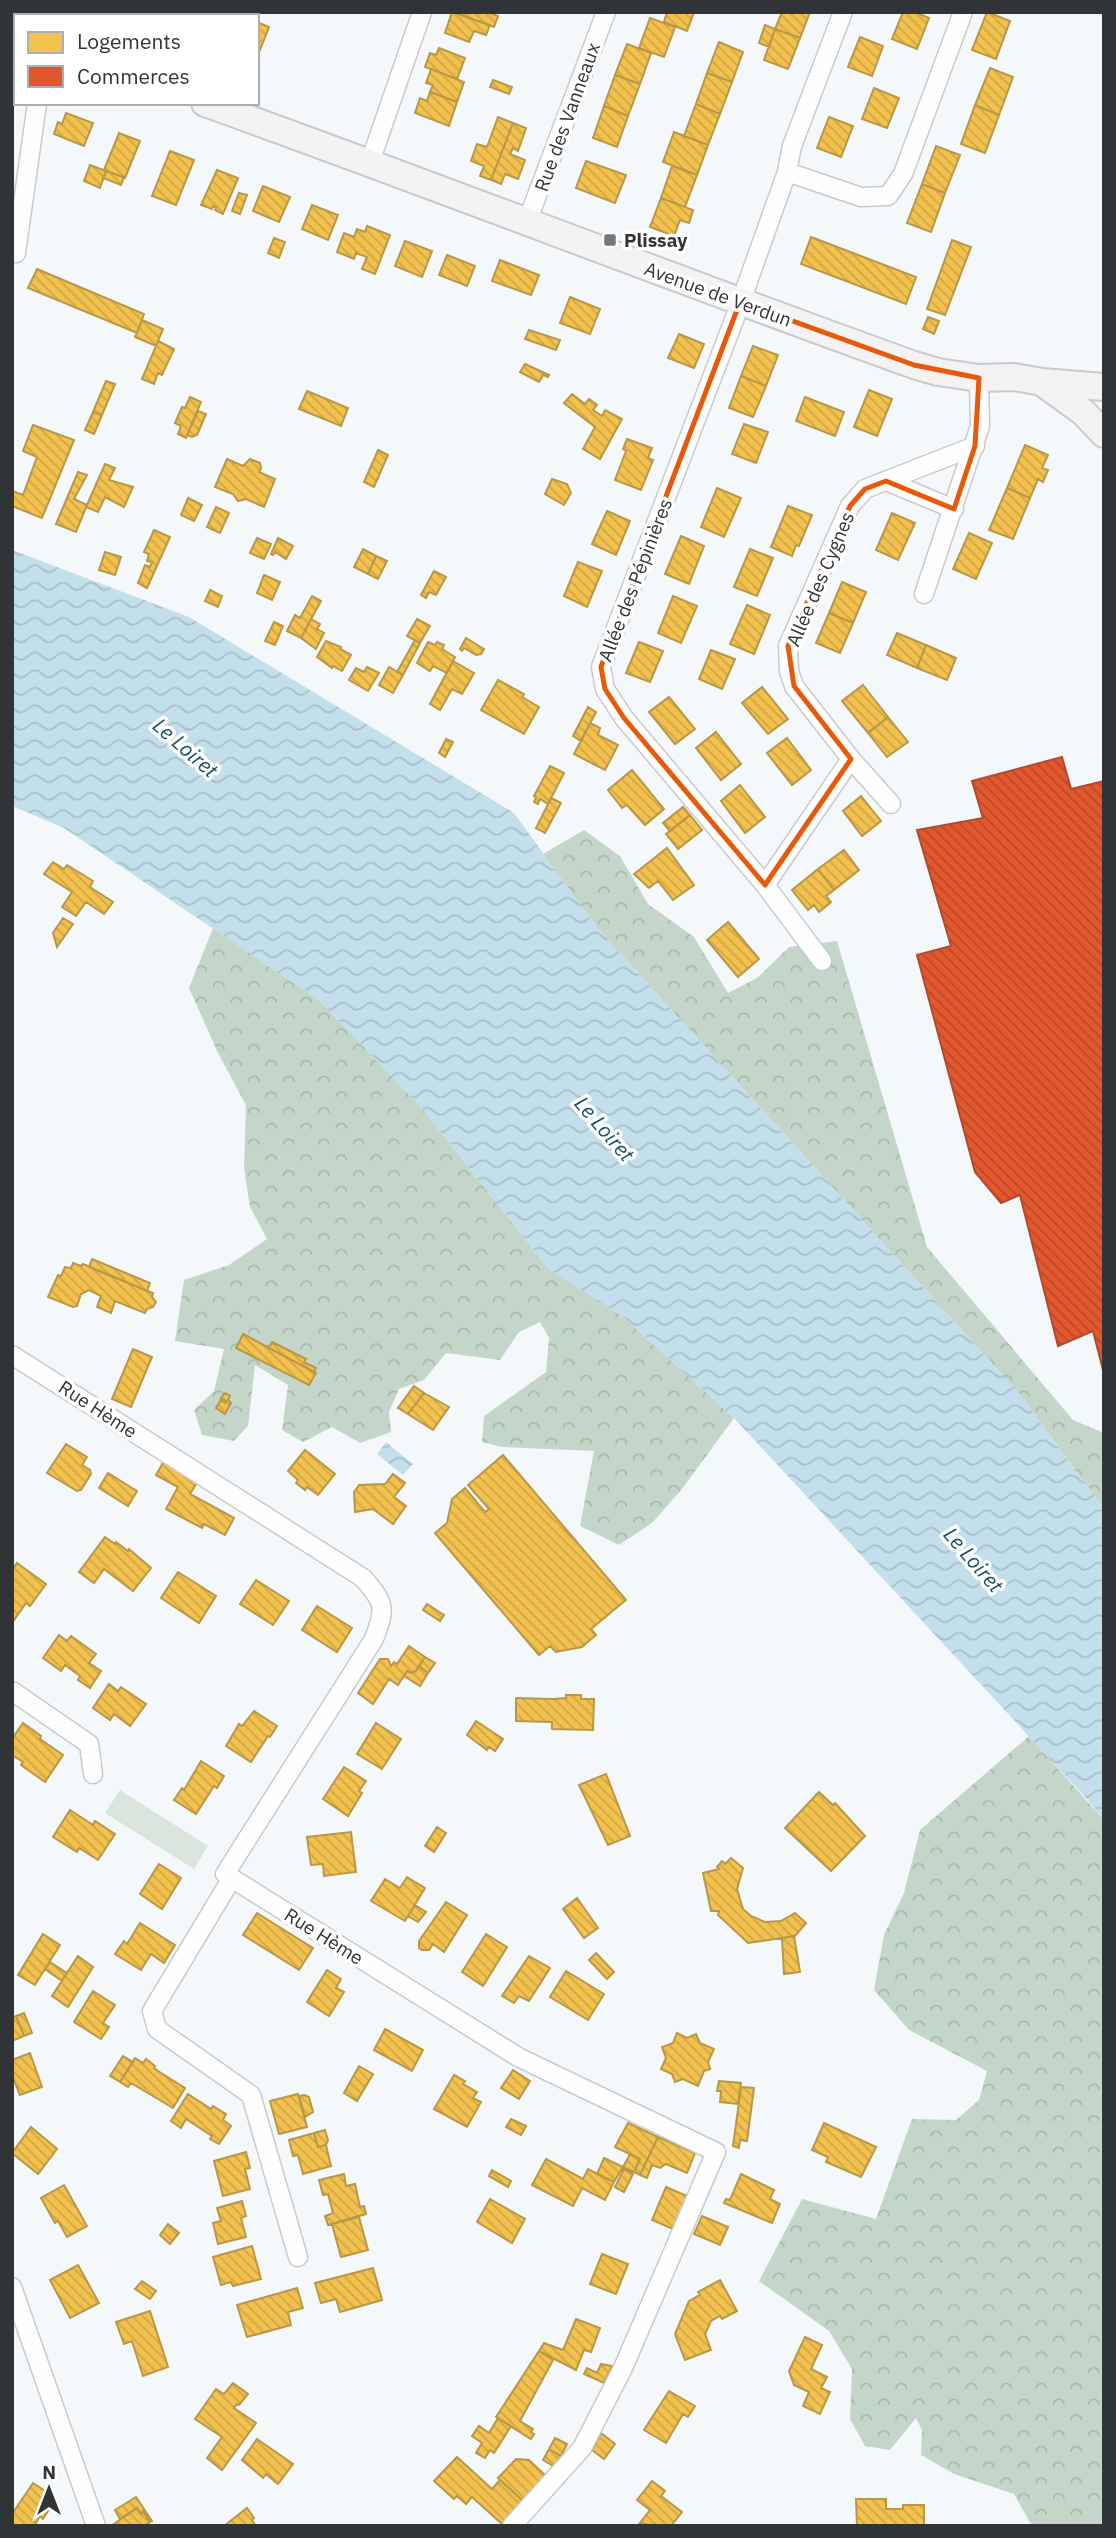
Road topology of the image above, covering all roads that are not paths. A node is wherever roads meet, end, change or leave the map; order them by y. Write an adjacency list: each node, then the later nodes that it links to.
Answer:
1 (422, 12): 7 (street)
2 (606, 12): 9 (street, Rue des Vanneaux)
3 (843, 12): 8 (street, Allée des Pépinières)
4 (963, 12): 8 (street)
5 (37, 105): 10 (street)
6 (211, 105): 7 (street, Avenue de Verdun)
7 (370, 162): 9 (street, Avenue de Verdun)
8 (788, 172): 11 (street, Allée des Pépinières)
9 (527, 222): 11 (street, Avenue de Verdun)
10 (16, 253)
11 (740, 302): 12 (street, Avenue de Verdun); 22 (street, Allée des Pépinières)
12 (979, 378): 13 (street, Avenue de Verdun); 16 (street)
13 (1042, 382): 14 (street, Avenue de Verdun); 15 (street, Avenue de Verdun)
14 (1104, 387)
15 (1104, 434)
16 (975, 446): 17 (street, Allée des Cygnes); 18 (street)
17 (886, 481): 18 (street); 20 (street, Allée des Cygnes)
18 (954, 509): 19 (street)
19 (924, 594)
20 (851, 758): 21 (street, Allée des Cygnes); 22 (street)
21 (891, 804)
22 (765, 885): 23 (street, Allée des Pépinières)
23 (822, 961)
24 (12, 1354): 27 (street, Rue Hème)
25 (12, 1691): 26 (street)
26 (93, 1774)
27 (232, 1878): 28 (street); 31 (street, Rue Hème)
28 (299, 2257)
29 (12, 2287): 30 (street)
30 (96, 2526)
31 (512, 2526)

